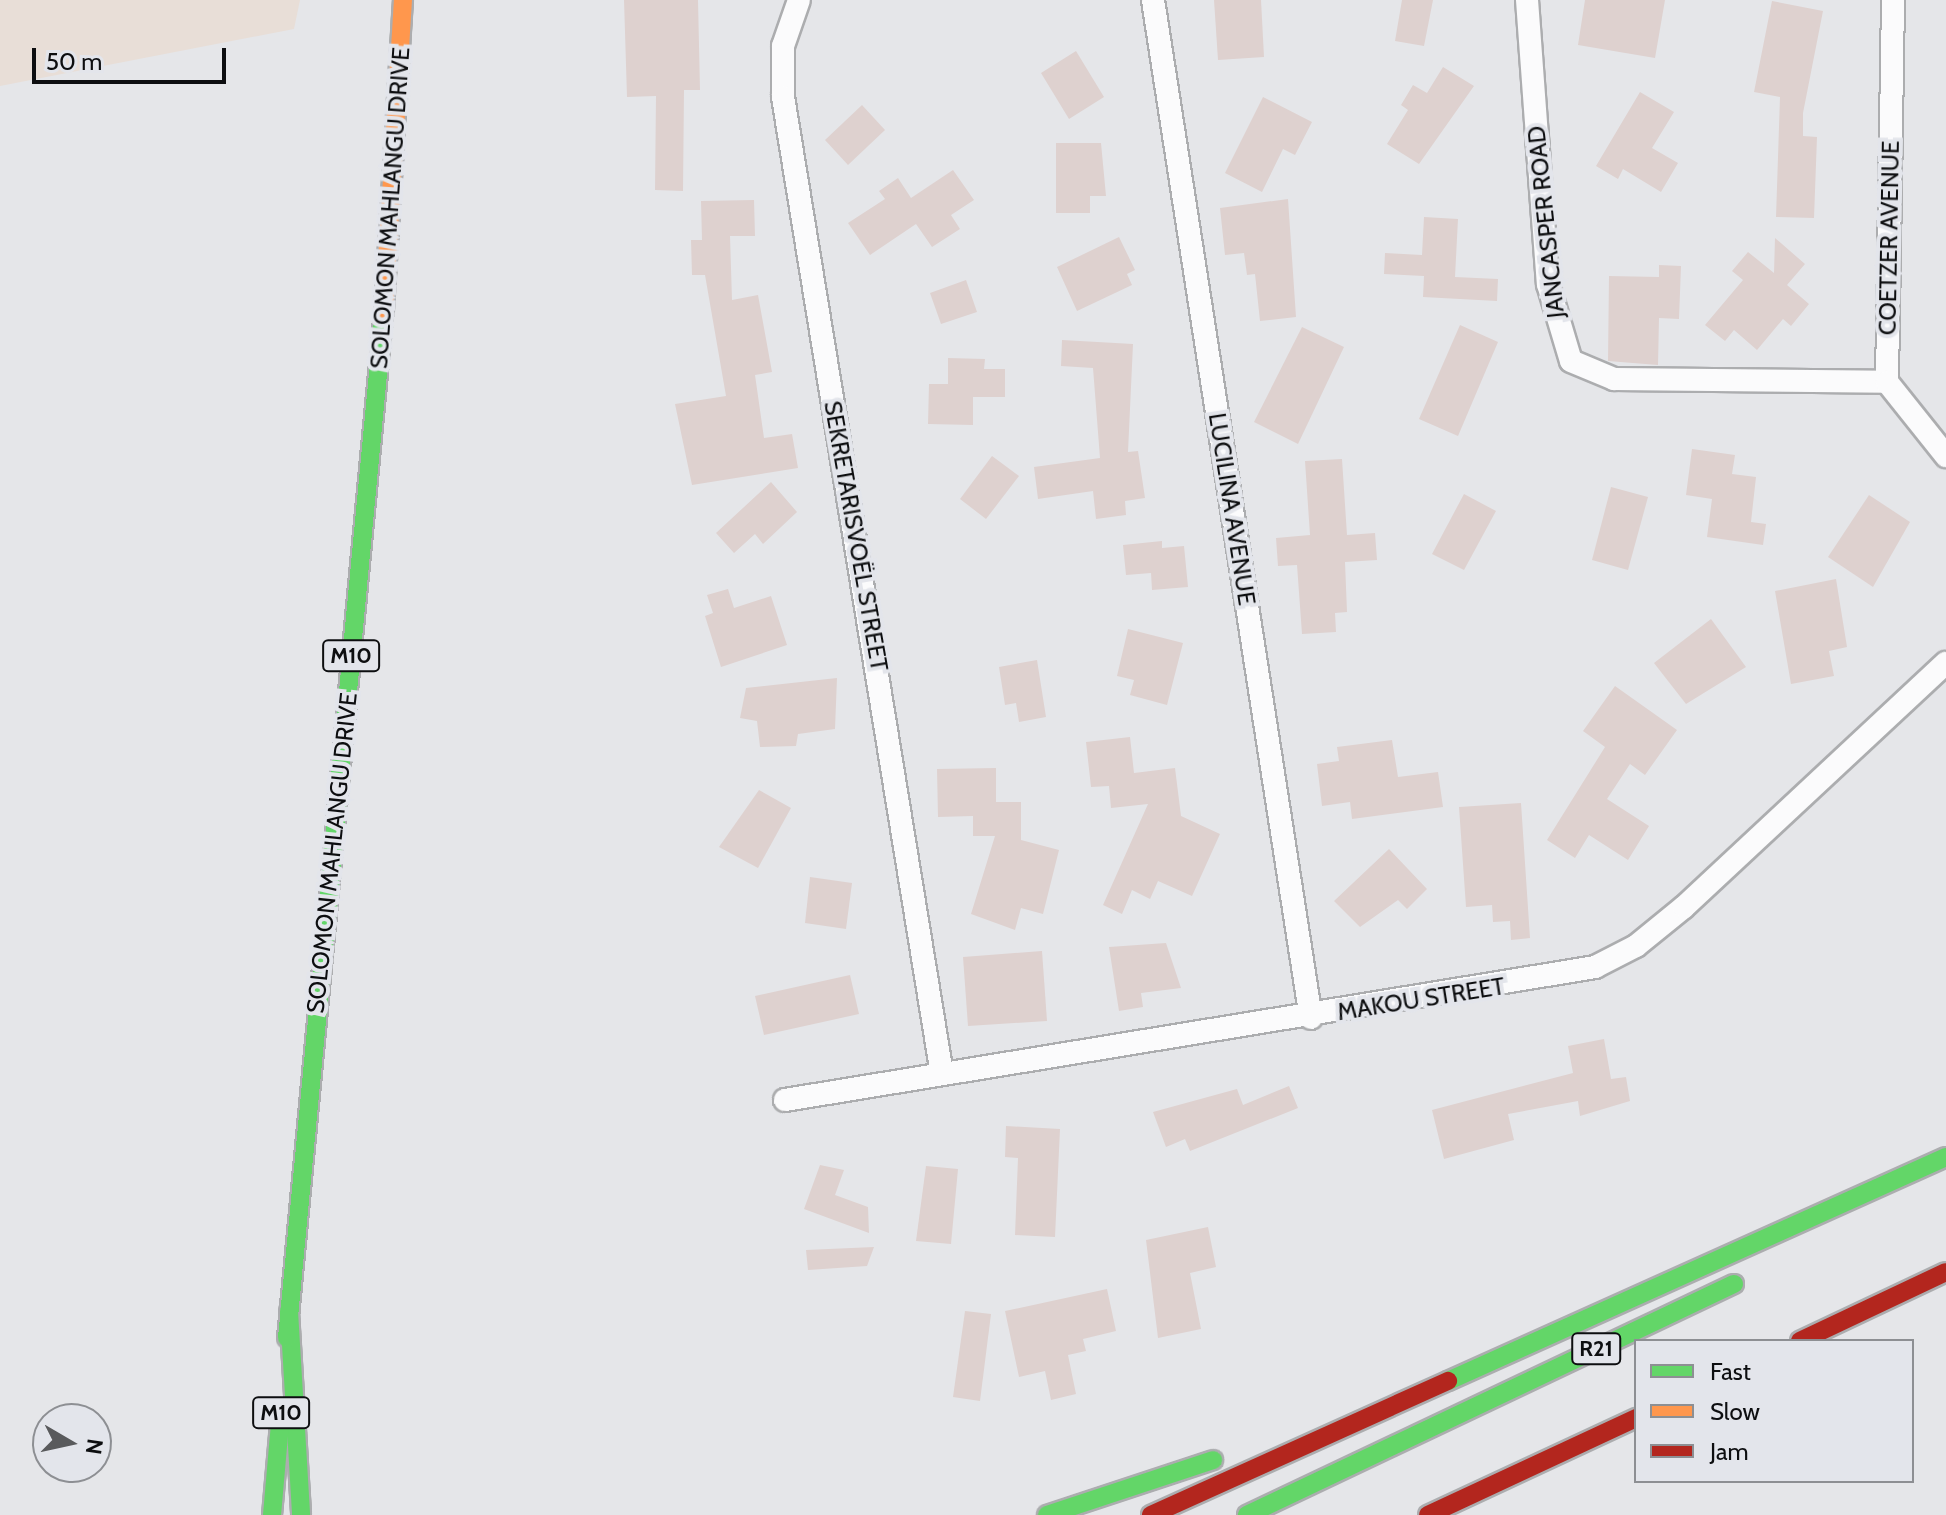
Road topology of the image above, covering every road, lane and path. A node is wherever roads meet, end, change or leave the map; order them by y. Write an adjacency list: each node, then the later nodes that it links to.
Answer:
1 (403, 0): 16 (main road, SOLOMON MAHLANGU DRIVE / M10)
2 (799, 0): 10 (street, SEKRETARISVOËL STREET)
3 (1153, 0): 9 (street, LUCILINA AVENUE)
4 (1527, 0): 6 (street, JANCASPER ROAD)
5 (1893, 0): 6 (street, COETZER AVENUE)
6 (1887, 382): 7 (street)
7 (1946, 456)
8 (1946, 663): 9 (street, MAKOU STREET)
9 (1311, 1018): 10 (street, MAKOU STREET)
10 (942, 1074): 11 (street, MAKOU STREET)
11 (785, 1100)
12 (1946, 1157): 15 (main road)
13 (1761, 1272): 27 (main road, R21)
14 (1946, 1272): 17 (main road)
15 (1674, 1280): 19 (main road); 26 (main road)
16 (289, 1311): 23 (main road, SOLOMON MAHLANGU DRIVE / M10); 24 (main road)
17 (1804, 1339)
18 (1634, 1419): 28 (main road)
19 (1273, 1436)
20 (1634, 1437): 22 (main road)
21 (1229, 1453): 25 (main road)
22 (1572, 1472)
23 (272, 1515)
24 (301, 1515)
25 (1047, 1515)
26 (1151, 1515)
27 (1247, 1515)
28 (1428, 1515)

